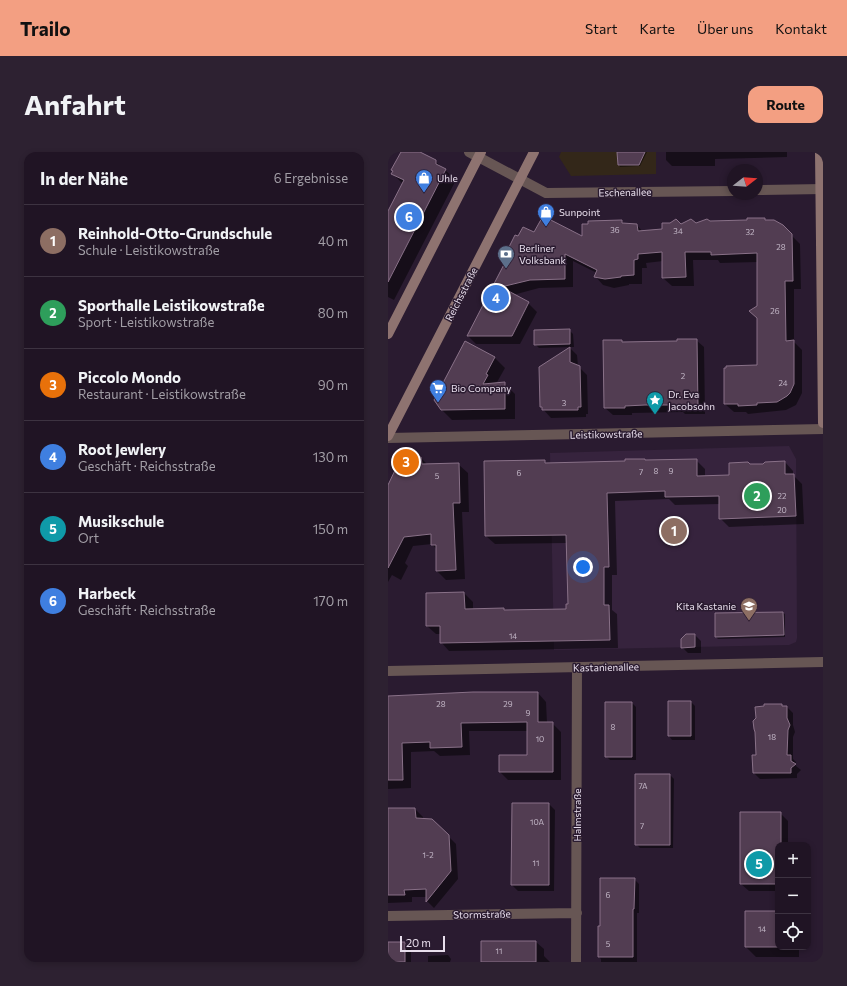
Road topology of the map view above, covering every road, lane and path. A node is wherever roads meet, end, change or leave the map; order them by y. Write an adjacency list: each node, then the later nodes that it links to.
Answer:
1 (469, 152): 4 (street, Eschenallee)
2 (534, 152): 5 (main road, Reichsstraße)
3 (820, 152): 6 (main road)
4 (480, 155): 5 (street, Eschenallee); 9 (main road)
5 (520, 178): 8 (street, Eschenallee); 12 (main road, Reichsstraße)
6 (822, 189): 7 (street); 10 (main road)
7 (763, 190)
8 (727, 191)
9 (388, 334)
10 (823, 423)
11 (823, 429): 12 (street, Leistikowstraße)
12 (388, 437)
13 (823, 662): 14 (street, Kastanienallee)
14 (577, 667): 15 (street, Kastanienallee); 16 (street, Halmstraße)
15 (388, 671)
16 (577, 913): 17 (street, Stormstraße); 18 (street, Halmstraße)
17 (388, 916)
18 (576, 962)

